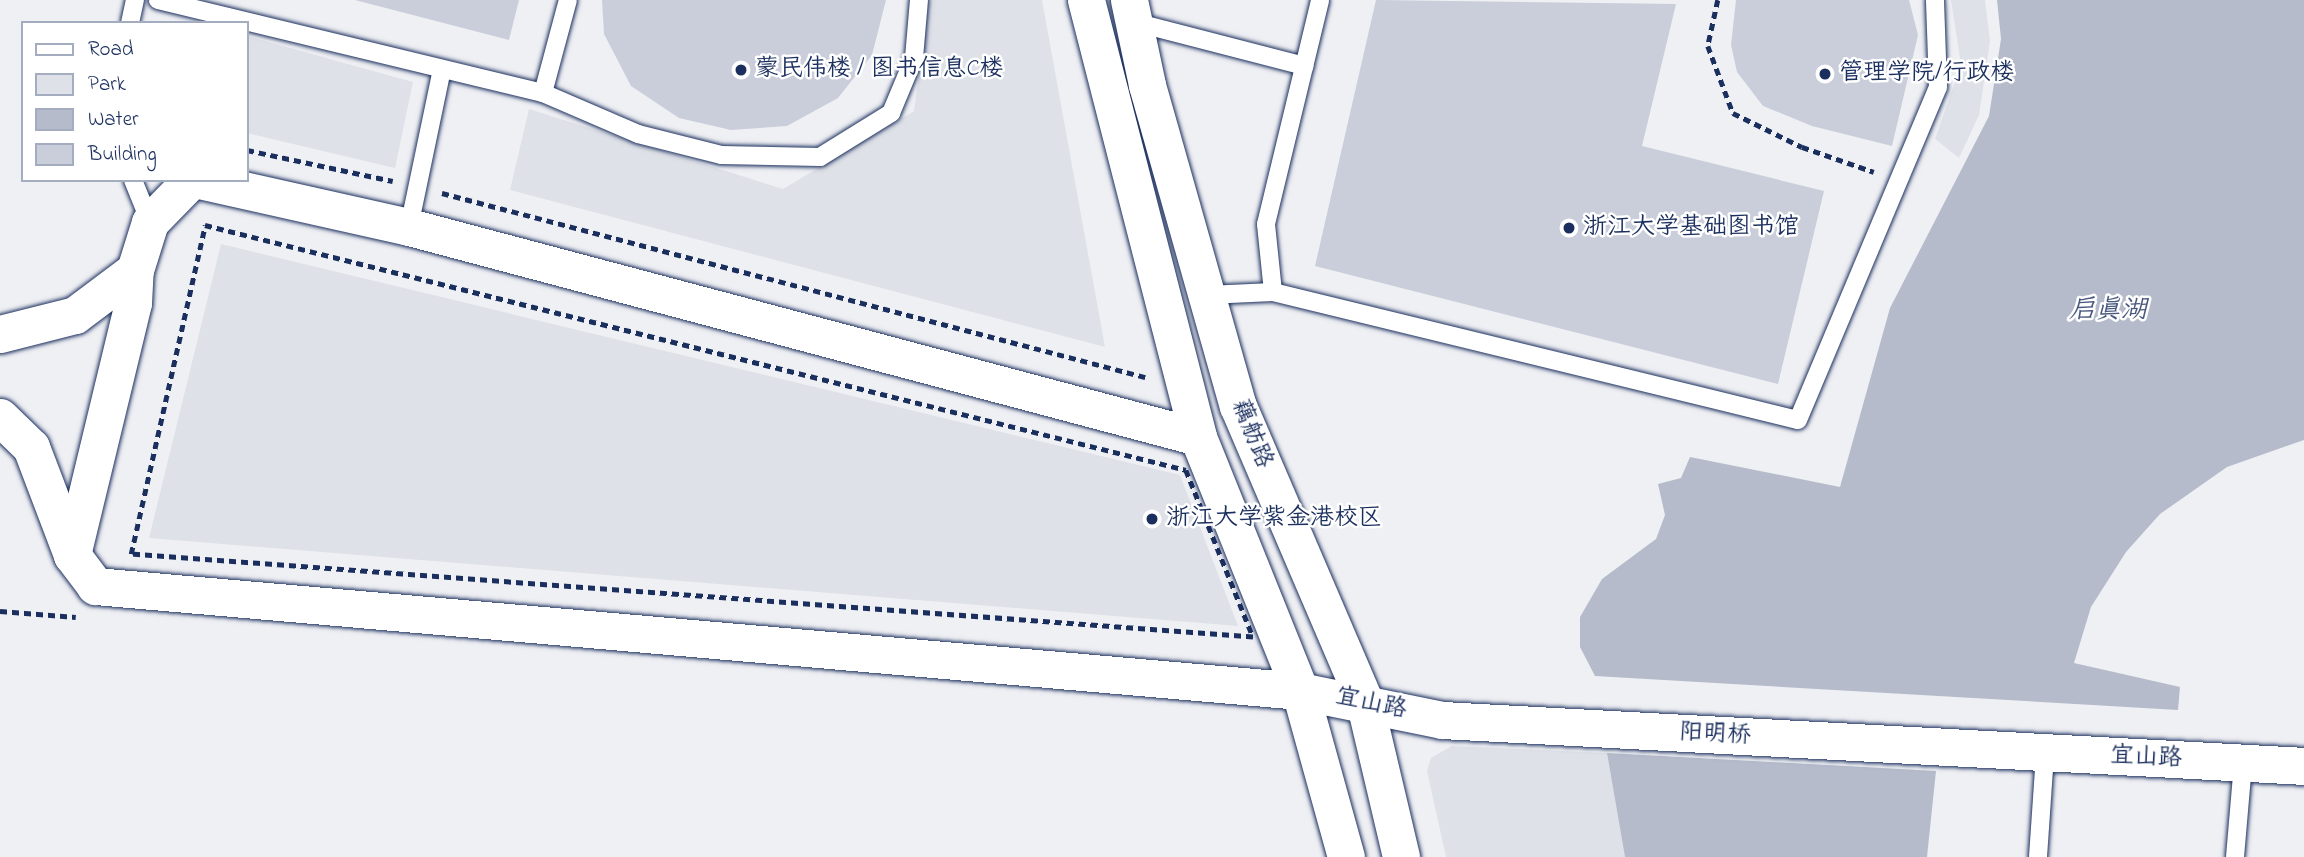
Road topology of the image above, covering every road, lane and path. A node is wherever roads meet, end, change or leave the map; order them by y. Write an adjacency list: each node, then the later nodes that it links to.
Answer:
1 (135, 0): 10 (lane)
2 (158, 0): 11 (lane)
3 (568, 0): 15 (lane)
4 (919, 0): 15 (lane)
5 (1086, 0): 30 (street, 藕舫路)
6 (1320, 0): 13 (lane)
7 (1718, 0): 17 (path)
8 (1935, 0): 17 (lane)
9 (1132, 11): 13 (lane); 26 (street, 藕舫路)
10 (130, 21)
11 (244, 21)
12 (248, 22): 14 (lane)
13 (1304, 66): 25 (lane)
14 (442, 69): 15 (lane); 21 (lane)
15 (543, 93)
16 (248, 150): 21 (path)
17 (1898, 180): 25 (lane)
18 (135, 182): 22 (lane)
19 (189, 182): 22 (street)
20 (208, 182): 23 (street)
21 (418, 186): 23 (lane); 28 (path)
22 (150, 222): 24 (street)
23 (409, 227): 30 (street)
24 (135, 270): 27 (street); 31 (street)
25 (1273, 292): 26 (lane)
26 (1207, 295): 34 (street, 藕舫路)
27 (0, 334)
28 (1145, 380)
29 (0, 417): 31 (street, 宜山路)
30 (1198, 437): 33 (street, 藕舫路)
31 (72, 555): 33 (street, 宜山路)
32 (1252, 637): 32 (path)
33 (1300, 691): 34 (street, 宜山路); 40 (street, 藕舫路)
34 (1364, 700): 35 (street, 宜山路); 41 (street, 藕舫路)
35 (1442, 720): 36 (street, 阳明桥)
36 (1989, 750): 37 (street, 宜山路)
37 (2045, 753): 38 (street, 宜山路); 42 (lane)
38 (2243, 763): 39 (street, 宜山路); 43 (lane)
39 (2304, 766)
40 (1346, 857)
41 (1401, 857)
42 (2038, 857)
43 (2235, 857)

